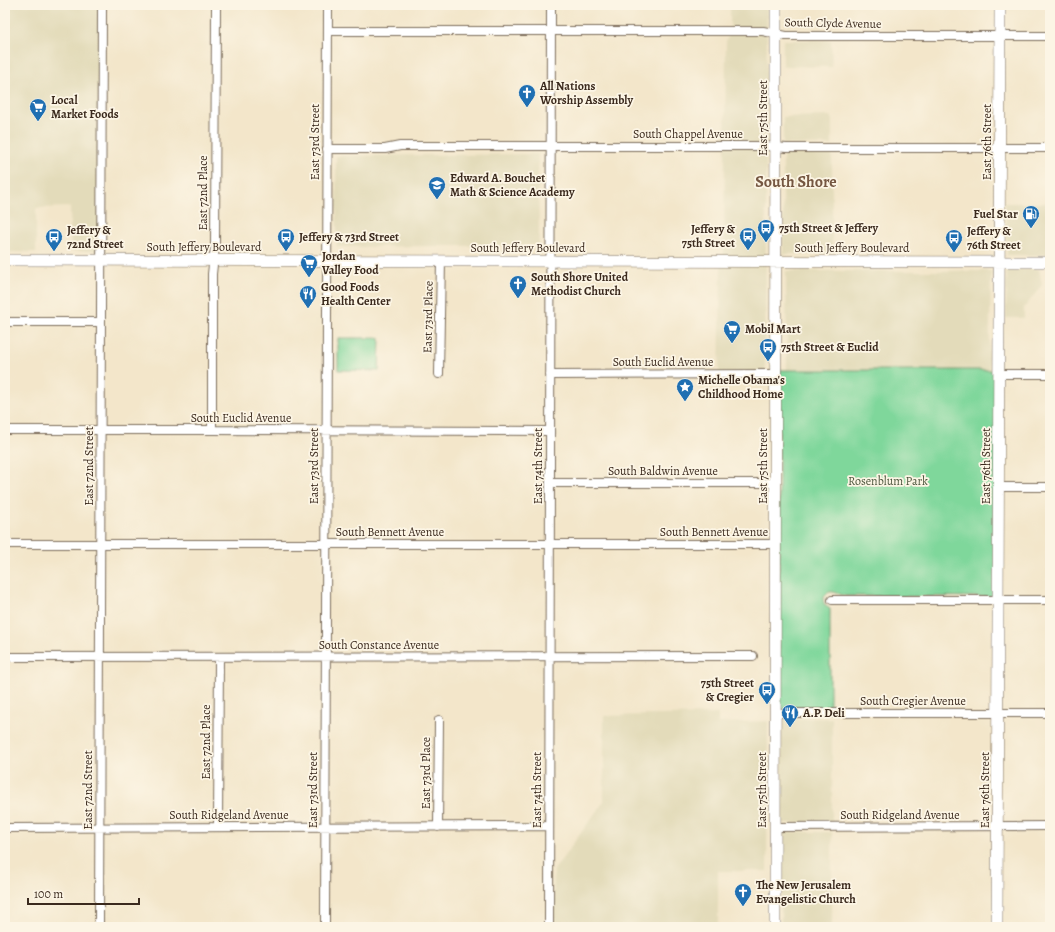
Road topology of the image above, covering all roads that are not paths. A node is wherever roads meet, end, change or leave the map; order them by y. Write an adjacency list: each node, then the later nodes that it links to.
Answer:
1 (102, 5): 18 (street, East 72nd Street)
2 (216, 5): 21 (street, East 72nd Place)
3 (328, 5): 7 (street, East 73rd Street)
4 (551, 5): 8 (street, East 74th Street)
5 (776, 5): 9 (street, East 75th Street)
6 (1000, 5): 10 (street, East 76th Street)
7 (328, 31): 8 (street, South Clyde Avenue); 16 (street, East 73rd Street)
8 (551, 31): 9 (street, South Clyde Avenue); 12 (street, East 74th Street)
9 (776, 34): 10 (street, South Clyde Avenue); 13 (street, East 75th Street)
10 (1000, 36): 11 (street, South Clyde Avenue); 14 (street, East 76th Street)
11 (1050, 36)
12 (551, 146): 13 (street, South Chappel Avenue); 16 (street, South Chappel Avenue); 22 (street, East 74th Street)
13 (776, 147): 14 (street, South Chappel Avenue); 23 (street, East 75th Street)
14 (1000, 148): 15 (street, South Chappel Avenue); 24 (street, East 76th Street)
15 (1050, 148)
16 (327, 149): 19 (street, East 73rd Street)
17 (5, 260): 18 (street, South Jeffery Boulevard)
18 (102, 260): 21 (street, South Jeffery Boulevard); 27 (street, East 72nd Street)
19 (327, 260): 20 (street, South Jeffery Boulevard); 21 (street, South Jeffery Boulevard); 36 (street, East 73rd Street)
20 (441, 260): 22 (street, South Jeffery Boulevard); 28 (street, East 73rd Place)
21 (213, 261): 35 (street, East 72nd Place)
22 (550, 261): 23 (street, South Jeffery Boulevard); 29 (street, East 74th Street)
23 (776, 261): 24 (street, South Jeffery Boulevard); 30 (street, East 75th Street)
24 (1000, 262): 25 (street, South Jeffery Boulevard); 31 (street, East 76th Street)
25 (1050, 262)
26 (5, 322): 27 (street)
27 (101, 322): 34 (street, East 72nd Street)
28 (439, 374)
29 (550, 374): 30 (street, South Euclid Avenue); 37 (street, East 74th Street)
30 (776, 374): 39 (street, East 75th Street)
31 (999, 374): 32 (street); 40 (street, East 76th Street)
32 (1050, 374)
33 (5, 430): 34 (street, South Euclid Avenue)
34 (101, 430): 35 (street, South Euclid Avenue); 42 (street, East 72nd Street)
35 (212, 430): 36 (street, South Euclid Avenue)
36 (326, 430): 37 (street, South Euclid Avenue); 44 (street, East 73rd Street)
37 (550, 431): 38 (street, East 74th Street)
38 (550, 483): 39 (street, South Baldwin Avenue); 45 (street, East 74th Street)
39 (776, 483): 46 (street, East 75th Street)
40 (999, 487): 41 (street); 48 (street, East 76th Street)
41 (1050, 487)
42 (101, 543): 43 (street, South Bennett Avenue); 44 (street, South Bennett Avenue); 54 (street, East 72nd Street)
43 (5, 544)
44 (326, 544): 45 (street, South Bennett Avenue); 55 (street, East 73rd Street)
45 (550, 544): 46 (street, South Bennett Avenue); 52 (street, East 74th Street)
46 (776, 544): 56 (street, East 75th Street)
47 (832, 600): 48 (street)
48 (998, 600): 49 (street); 57 (street, East 76th Street)
49 (1050, 600)
50 (753, 656): 52 (street, South Constance Avenue)
51 (219, 657): 54 (street, South Constance Avenue); 55 (street, South Constance Avenue); 65 (street, East 72nd Place)
52 (549, 657): 55 (street, South Constance Avenue); 61 (street, East 74th Street)
53 (5, 658): 54 (street, South Constance Avenue)
54 (100, 658): 64 (street, East 72nd Street)
55 (326, 658): 66 (street, East 73rd Street)
56 (775, 713): 57 (street, South Cregier Avenue); 67 (street, East 75th Street)
57 (998, 713): 58 (street, South Cregier Avenue); 62 (street, East 76th Street)
58 (1050, 713)
59 (439, 720): 60 (street, East 73rd Place)
60 (438, 826): 61 (street, South Ridgeland Avenue); 66 (street, South Ridgeland Avenue)
61 (549, 826): 71 (street, East 74th Street)
62 (998, 826): 63 (street, South Ridgeland Avenue); 67 (street, South Ridgeland Avenue); 73 (street, East 76th Street)
63 (1050, 826)
64 (100, 827): 65 (street, South Ridgeland Avenue); 68 (street, South Ridgeland Avenue); 69 (street, East 72nd Street)
65 (218, 827): 66 (street, South Ridgeland Avenue)
66 (325, 827): 70 (street, East 73rd Street)
67 (775, 827): 72 (street, East 75th Street)
68 (5, 828)
69 (99, 927)
70 (325, 927)
71 (549, 927)
72 (775, 927)
73 (998, 927)

